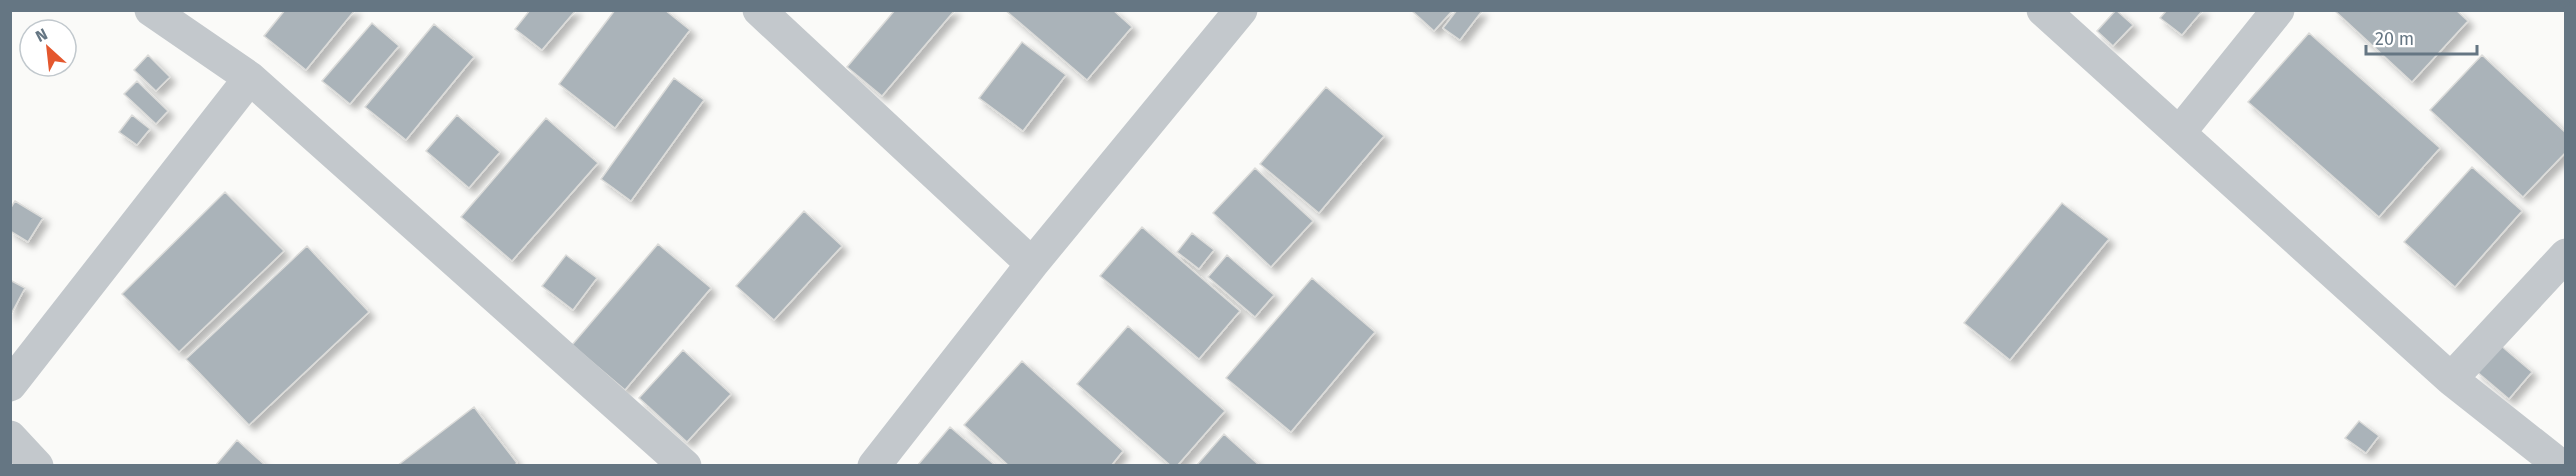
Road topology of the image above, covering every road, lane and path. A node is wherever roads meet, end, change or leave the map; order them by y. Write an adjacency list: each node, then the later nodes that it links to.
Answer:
1 (151, 10): 6 (street)
2 (759, 10): 9 (street)
3 (1241, 10): 9 (street)
4 (2043, 10): 7 (street)
5 (2278, 10): 7 (street)
6 (250, 78): 11 (street); 14 (street)
7 (2179, 133): 10 (street)
8 (2565, 255): 10 (street)
9 (1032, 264): 15 (street)
10 (2451, 379): 16 (street)
11 (10, 385)
12 (10, 437): 13 (street)
13 (36, 465)
14 (685, 465)
15 (874, 465)
16 (2561, 465)

